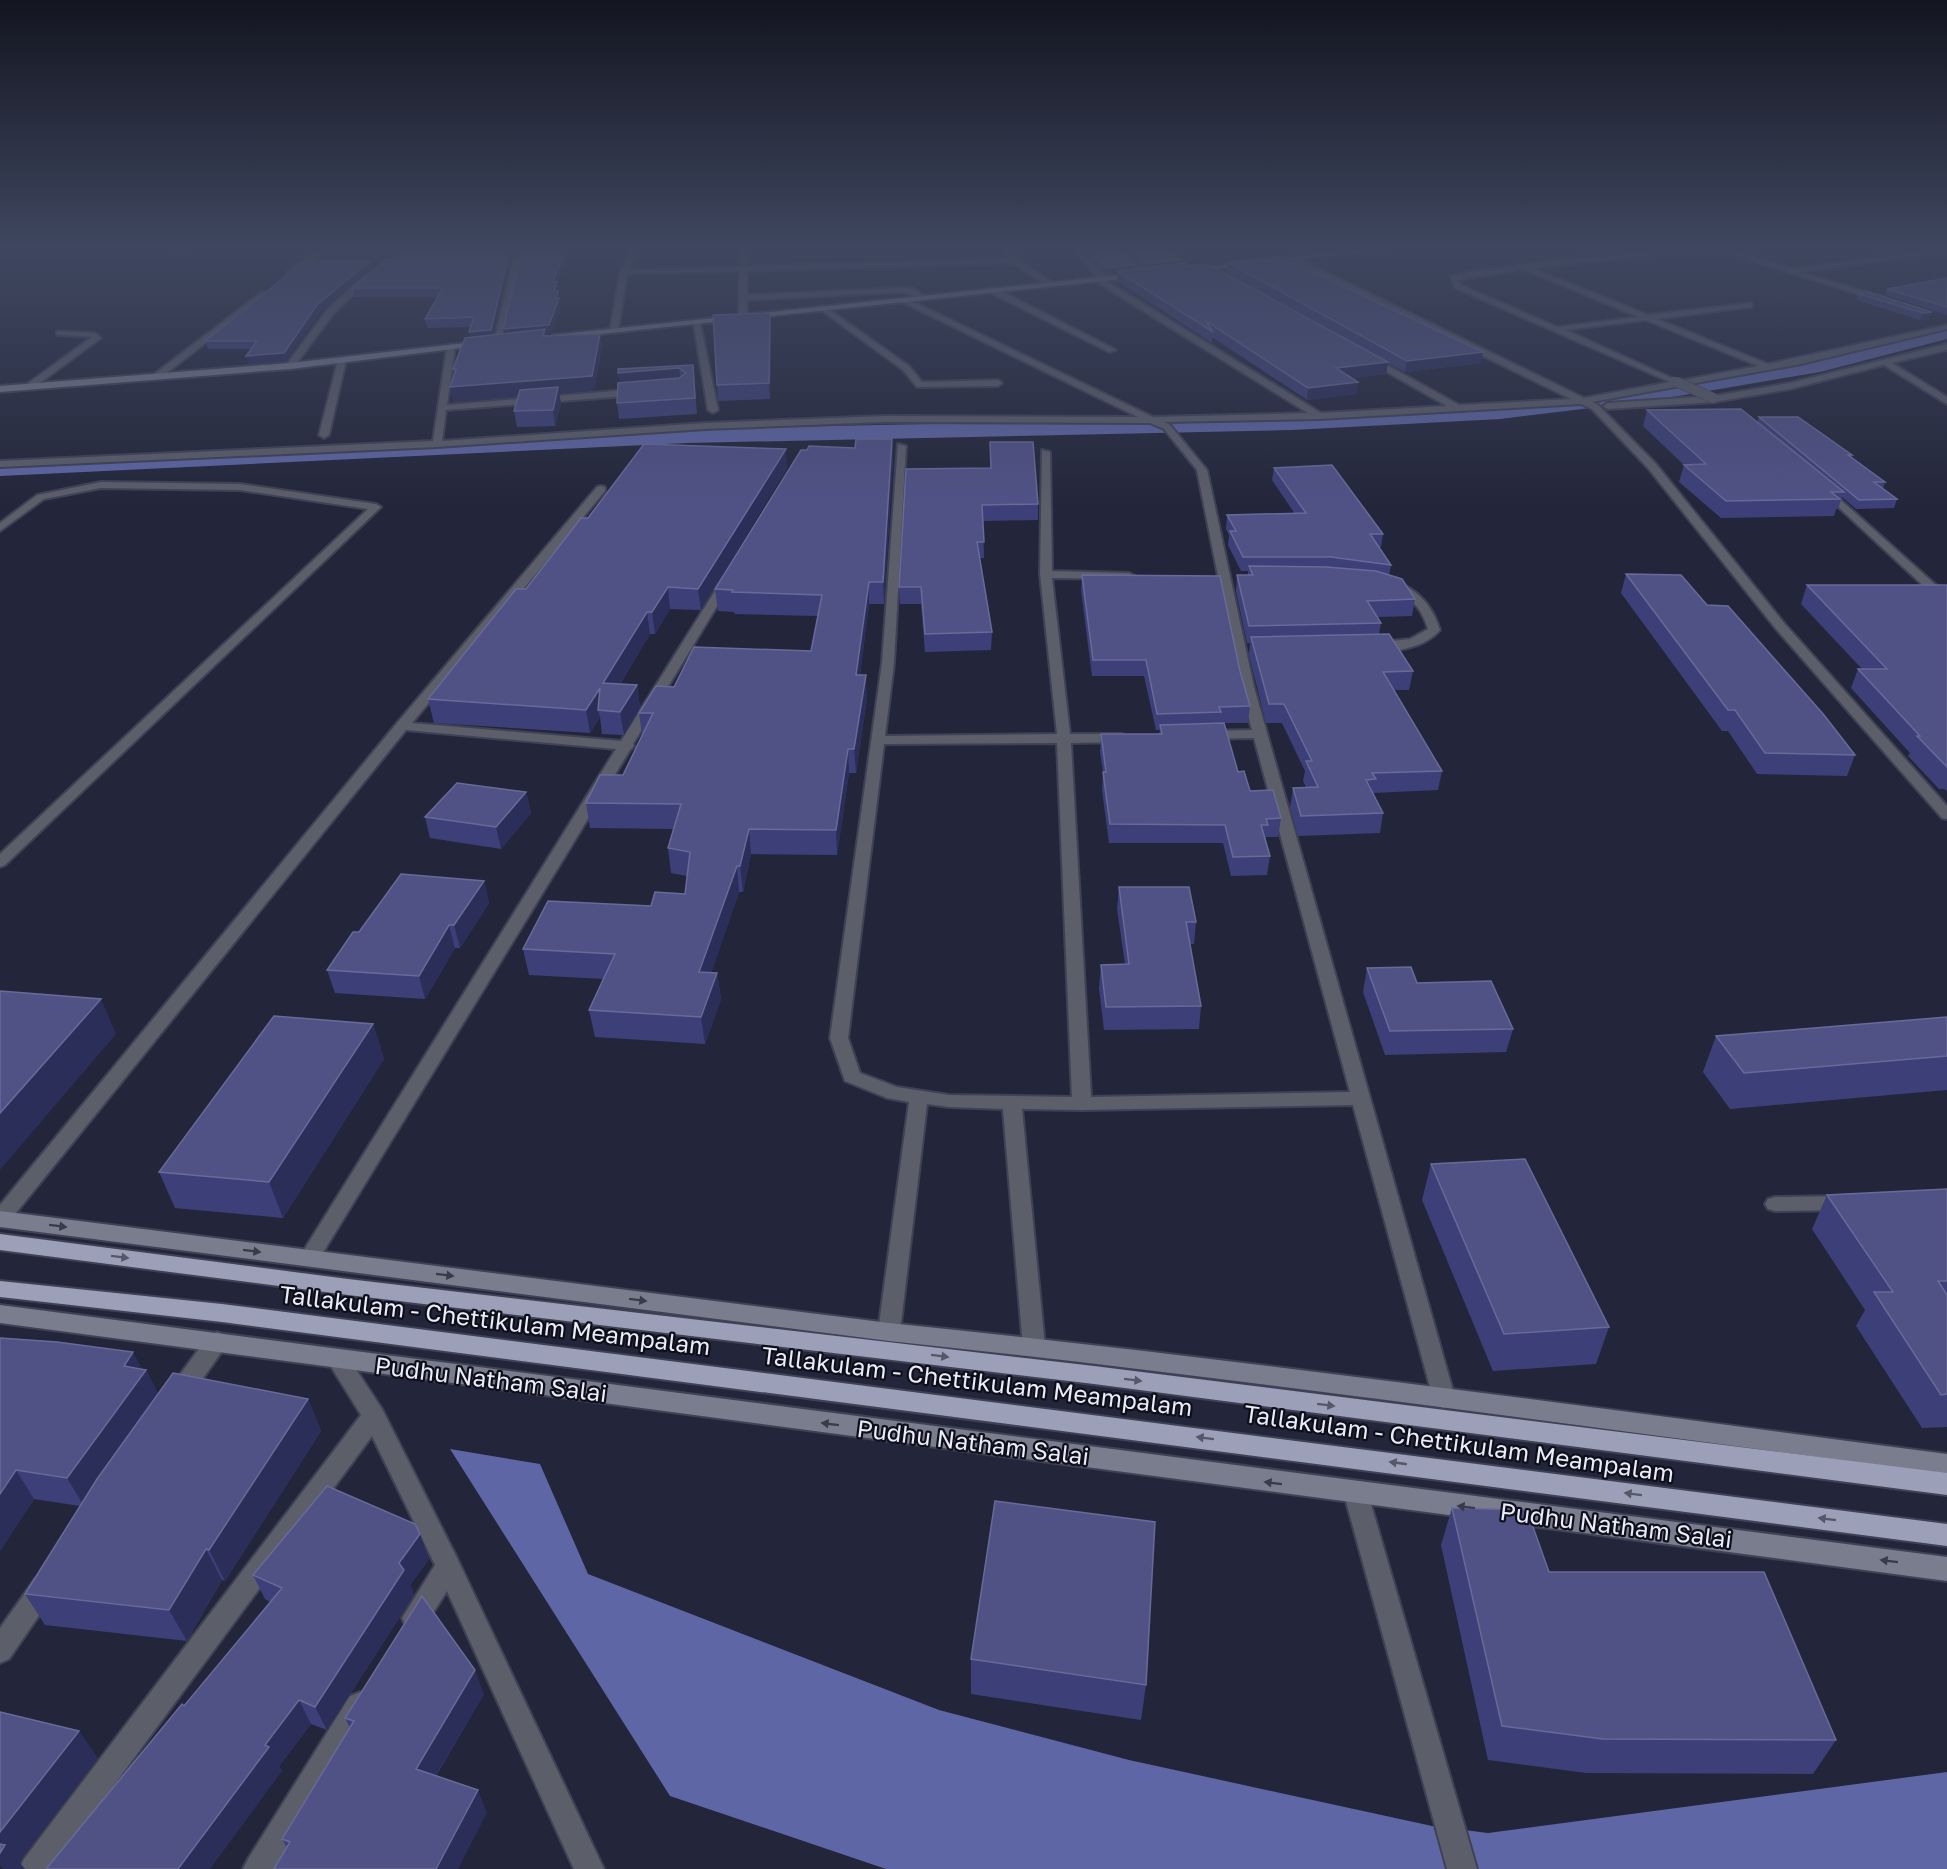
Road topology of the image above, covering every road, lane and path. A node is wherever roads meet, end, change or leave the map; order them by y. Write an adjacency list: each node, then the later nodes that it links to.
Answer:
1 (91, 334): 30 (street)
2 (212, 334): 28 (street)
3 (314, 334): 25 (street)
4 (500, 334): 17 (street)
5 (577, 334): 15 (main road)
6 (698, 334): 38 (street)
7 (860, 334): 29 (street)
8 (975, 334): 40 (street)
9 (1080, 334): 20 (street)
10 (1189, 334): 39 (street)
11 (1446, 334): 35 (street)
12 (1568, 334): 33 (street, bridge)
13 (1686, 334): 26 (street)
14 (1918, 334): 23 (street)
15 (545, 337)
16 (510, 340): 17 (main road)
17 (498, 342): 18 (main road)
18 (451, 347): 22 (main road); 36 (street)
19 (1947, 347): 24 (street)
20 (1112, 350)
21 (1353, 350): 37 (street)
22 (342, 360): 25 (main road); 41 (street)
23 (1805, 362): 26 (street); 27 (street)
24 (1886, 363): 33 (street); 34 (street)
25 (290, 366): 28 (main road)
26 (1767, 367): 35 (street)
27 (1826, 371)
28 (156, 377): 30 (main road)
29 (998, 383)
30 (30, 386): 31 (main road)
31 (0, 389)
32 (645, 391): 36 (street)
33 (1717, 401): 35 (street)
34 (1947, 401)
35 (1588, 404): 37 (street); 62 (street)
36 (442, 408): 42 (street)
37 (1458, 408): 39 (street)
38 (713, 410)
39 (1319, 416): 40 (street)
40 (1151, 420): 42 (street); 56 (street)
41 (324, 435)
42 (437, 444): 45 (street)
43 (901, 446): 60 (street)
44 (1045, 452): 50 (street)
45 (0, 464)
46 (1818, 484): 53 (street)
47 (601, 489): 55 (street)
48 (0, 528): 63 (street)
49 (732, 572): 61 (street)
50 (1046, 574): 51 (street); 59 (street)
51 (1141, 576)
52 (1385, 583): 54 (street)
53 (1947, 601)
54 (1362, 646)
55 (402, 726): 61 (street); 70 (street)
56 (1261, 734): 57 (street); 65 (street)
57 (1191, 736)
58 (1133, 737): 59 (street)
59 (1064, 739): 60 (street); 67 (street)
60 (878, 740): 64 (street)
61 (627, 746): 72 (street)
62 (1947, 815)
63 (0, 862)
64 (919, 1096): 66 (street); 75 (street)
65 (1362, 1098): 67 (street); 79 (street)
66 (1012, 1102): 67 (street); 77 (street)
67 (1082, 1104)
68 (1867, 1203): 69 (street)
69 (1775, 1204)
70 (0, 1219): 72 (main road, one-way to 72)
71 (0, 1242): 83 (highway, Tallakulam - Chettikulam Meampalam, one-way to 83)
72 (309, 1258): 75 (main road, one-way to 75)
73 (0, 1289): 85 (highway, Tallakulam - Chettikulam Meampalam, one-way to 73)
74 (0, 1314): 76 (main road, Pudhu Natham Salai)
75 (889, 1332): 77 (main road)
76 (217, 1341): 78 (main road, Pudhu Natham Salai); 80 (street)
77 (1034, 1347): 79 (main road)
78 (338, 1360): 81 (street); 84 (main road, Pudhu Natham Salai, one-way to 78)
79 (1444, 1398): 82 (main road)
80 (169, 1408)
81 (374, 1416): 86 (street); 92 (street)
82 (1947, 1464)
83 (1947, 1484)
84 (1356, 1494): 87 (main road, Pudhu Natham Salai, one-way to 84); 95 (street)
85 (1947, 1535)
86 (448, 1566): 89 (street); 94 (street)
87 (1947, 1569)
88 (54, 1572): 90 (street)
89 (404, 1637)
90 (0, 1650)
91 (372, 1687): 93 (street)
92 (34, 1869)
93 (258, 1869)
94 (589, 1869)
95 (1462, 1869)

